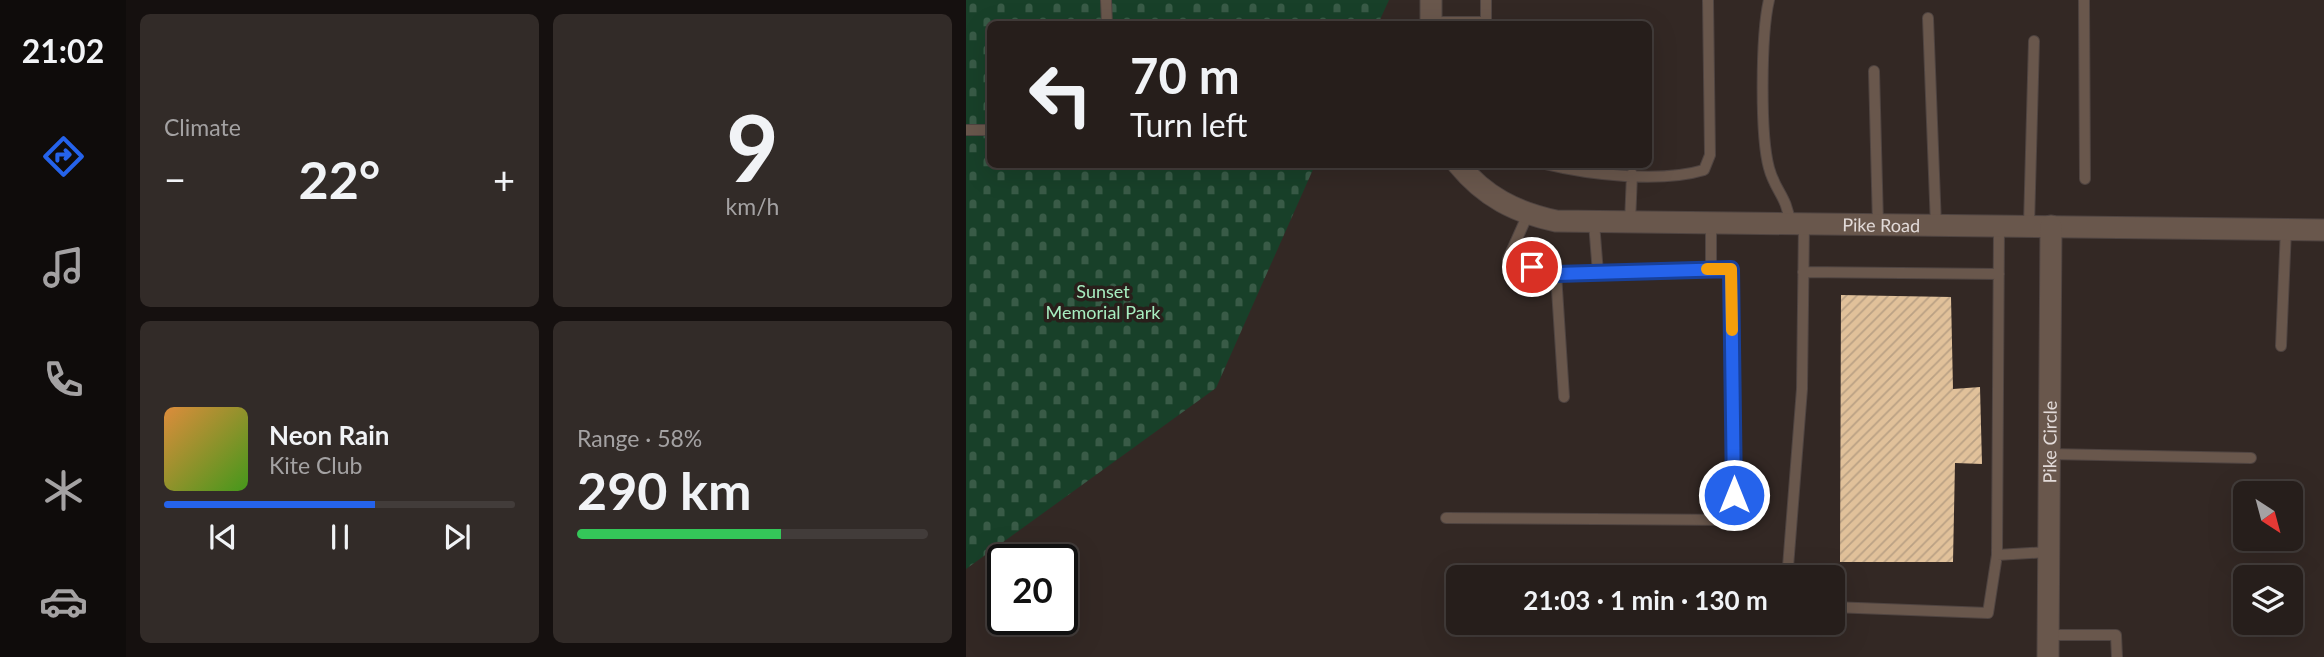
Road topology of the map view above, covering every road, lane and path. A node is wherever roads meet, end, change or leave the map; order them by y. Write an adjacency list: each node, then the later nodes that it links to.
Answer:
1 (1106, 0): 8 (lane)
2 (1431, 0): 9 (street)
3 (1486, 0): 10 (lane)
4 (1708, 0): 17 (lane)
5 (1769, 0): 23 (lane)
6 (2084, 0): 18 (lane)
7 (1928, 18): 26 (lane)
8 (1107, 21)
9 (1432, 21)
10 (1486, 21)
11 (2034, 41): 25 (lane)
12 (1874, 71): 24 (lane)
13 (966, 130): 14 (lane)
14 (987, 130)
15 (1462, 168): 19 (street, Pike Road)
16 (1561, 168): 17 (lane)
17 (1632, 174): 21 (lane)
18 (2085, 179)
19 (1528, 215): 20 (street, Pike Road); 33 (lane)
20 (1594, 223): 21 (street, Pike Road); 32 (lane)
21 (1630, 223): 22 (street, Pike Road)
22 (1711, 223): 23 (street, Pike Road); 30 (lane)
23 (1797, 223): 24 (street, Pike Road); 31 (lane)
24 (1878, 224): 26 (street, Pike Road)
25 (2040, 225): 27 (street, Pike Road); 28 (street, Pike Road); 37 (street, Pike Circle)
26 (1936, 226): 27 (street, Pike Road)
27 (1999, 226): 34 (lane)
28 (2286, 229): 29 (street, Pike Road); 35 (lane)
29 (2324, 230)
30 (1711, 269): 32 (lane); 39 (lane)
31 (1803, 272): 34 (lane); 42 (lane)
32 (1598, 273): 33 (lane)
33 (1556, 274): 36 (lane)
34 (1999, 274): 41 (lane)
35 (2281, 346)
36 (1564, 397)
37 (2049, 454): 38 (lane); 40 (street, Pike Circle)
38 (2251, 458)
39 (1446, 518)
40 (2048, 552): 41 (lane); 44 (street, Pike Circle)
41 (1997, 555): 43 (lane)
42 (1788, 565)
43 (1845, 608)
44 (2048, 646): 45 (lane)
45 (2117, 657)

